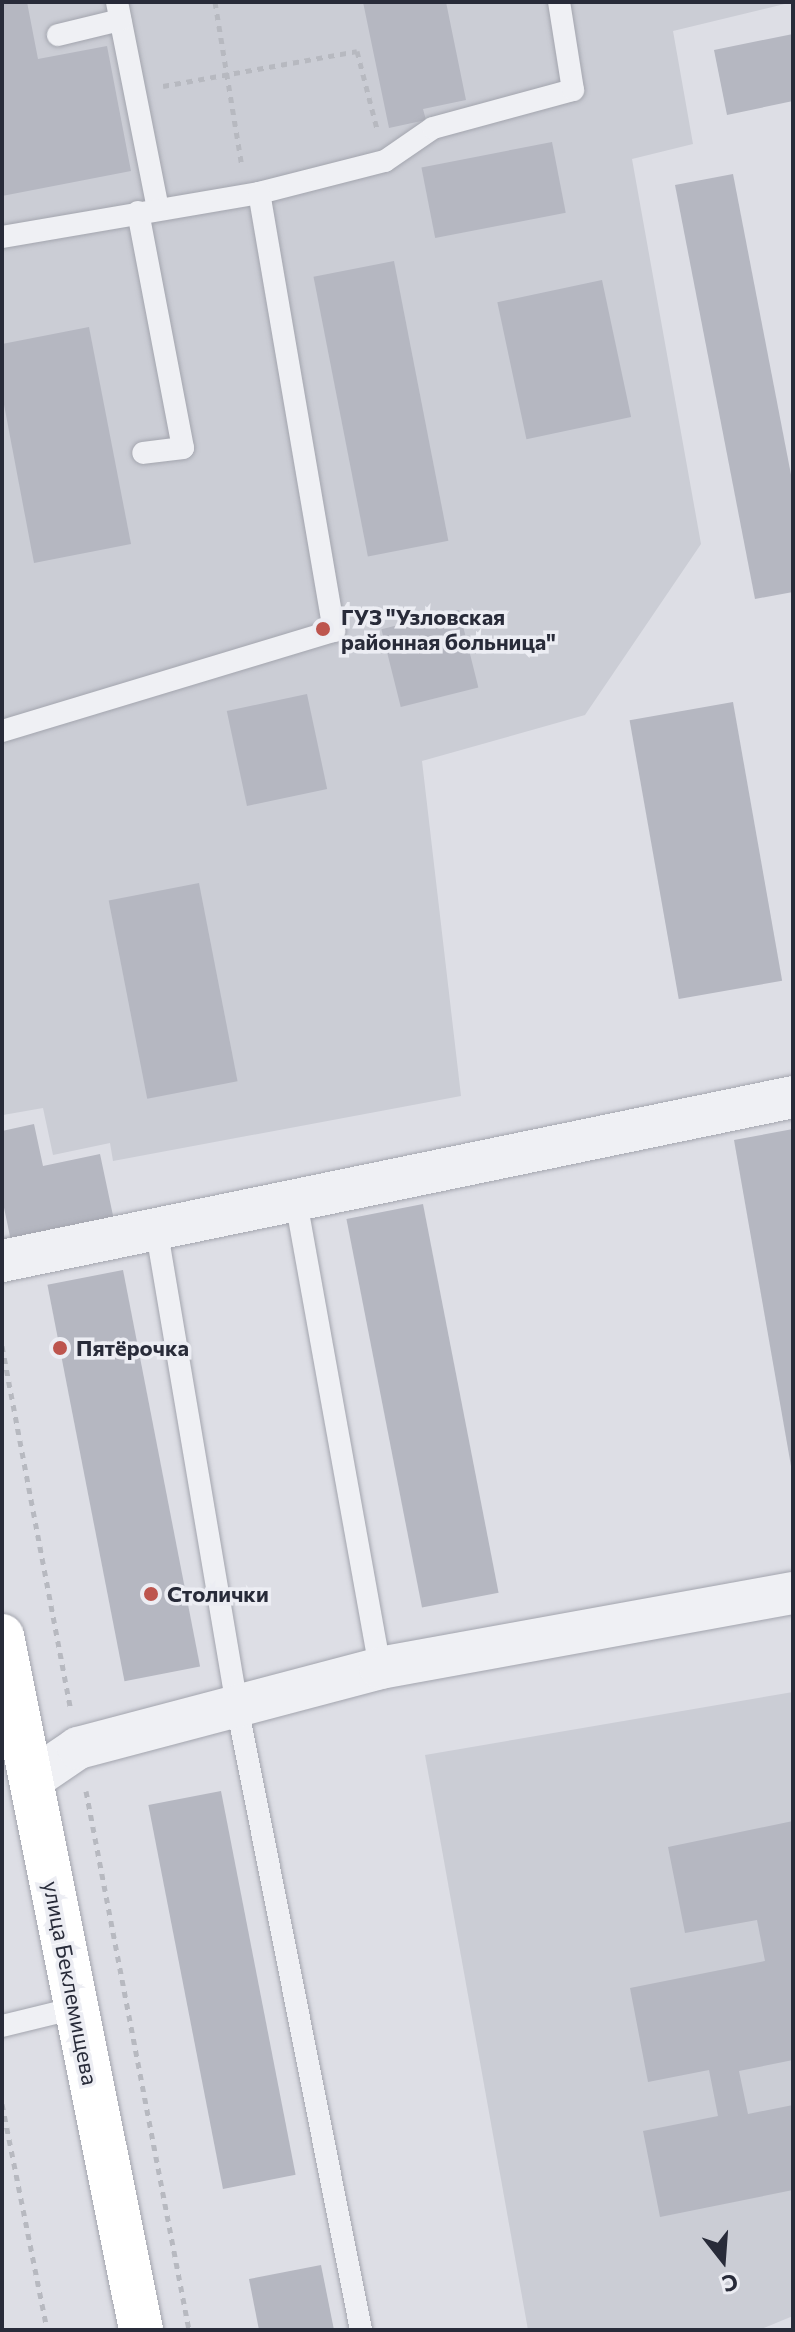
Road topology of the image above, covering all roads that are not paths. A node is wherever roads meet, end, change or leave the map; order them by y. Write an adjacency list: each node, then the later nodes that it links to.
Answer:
1 (559, 2): 4 (lane)
2 (119, 11): 3 (lane); 5 (lane)
3 (58, 35)
4 (253, 194): 5 (lane); 8 (lane)
5 (148, 211): 6 (lane); 7 (lane)
6 (2, 237)
7 (143, 453)
8 (2, 731)
9 (793, 1097): 10 (street)
10 (296, 1201): 11 (street); 15 (lane)
11 (156, 1227): 12 (street); 16 (lane)
12 (2, 1261)
13 (793, 1593): 15 (street)
14 (2, 1636): 17 (main road, улица Беклемищева)
15 (380, 1668): 16 (street)
16 (237, 1706): 17 (street); 21 (lane)
17 (31, 1780): 18 (main road, улица Беклемищева)
18 (76, 2008): 19 (lane); 20 (main road, улица Беклемищева)
19 (2, 2026)
20 (141, 2330)
21 (361, 2330)

